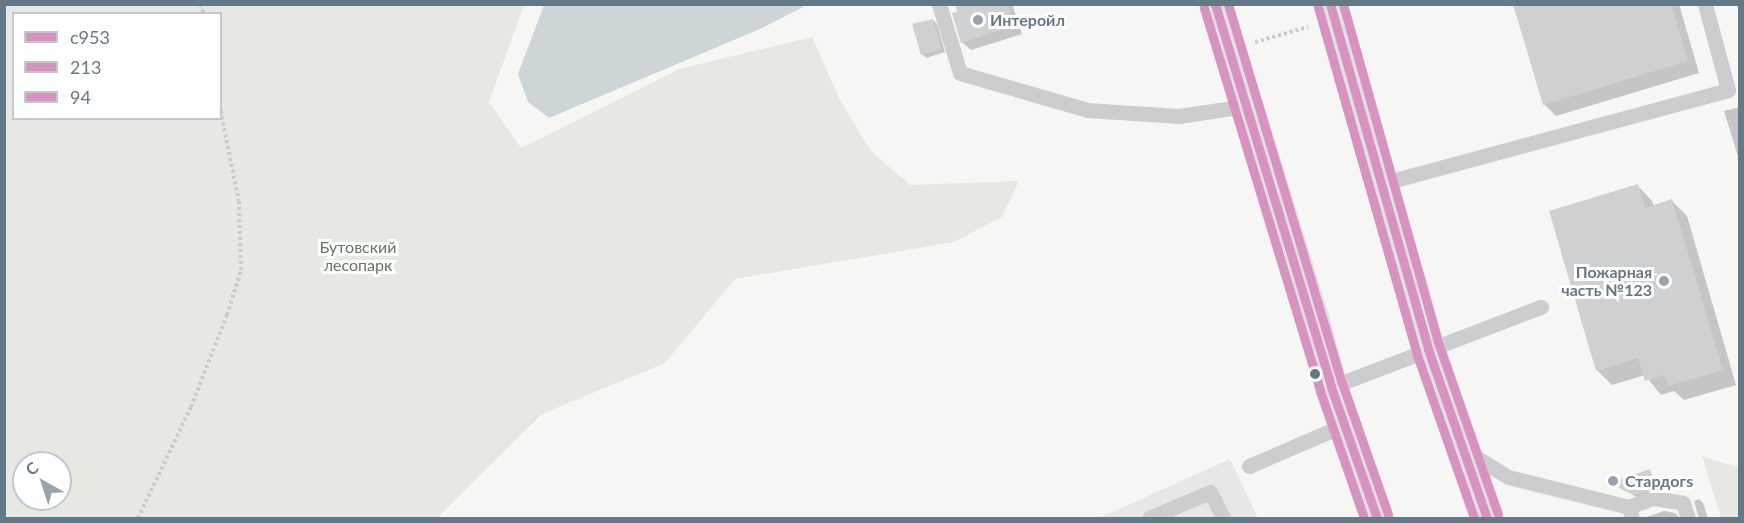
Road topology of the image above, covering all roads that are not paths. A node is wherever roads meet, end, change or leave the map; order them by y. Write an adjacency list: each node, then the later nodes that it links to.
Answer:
1 (939, 4): 5 (lane)
2 (1215, 4): 5 (main road)
3 (1705, 4): 6 (lane)
4 (1332, 12): 6 (main road)
5 (1246, 106): 9 (main road)
6 (1380, 184): 8 (main road)
7 (1541, 307): 8 (lane)
8 (1428, 349): 9 (lane); 11 (main road)
9 (1330, 387): 10 (main road)
10 (1344, 425): 12 (lane); 16 (main road)
11 (1462, 449): 13 (lane); 17 (main road)
12 (1249, 466)
13 (1630, 513): 18 (lane)
14 (1149, 519): 15 (lane)
15 (1222, 519)
16 (1377, 519)
17 (1487, 519)
18 (1688, 519)

